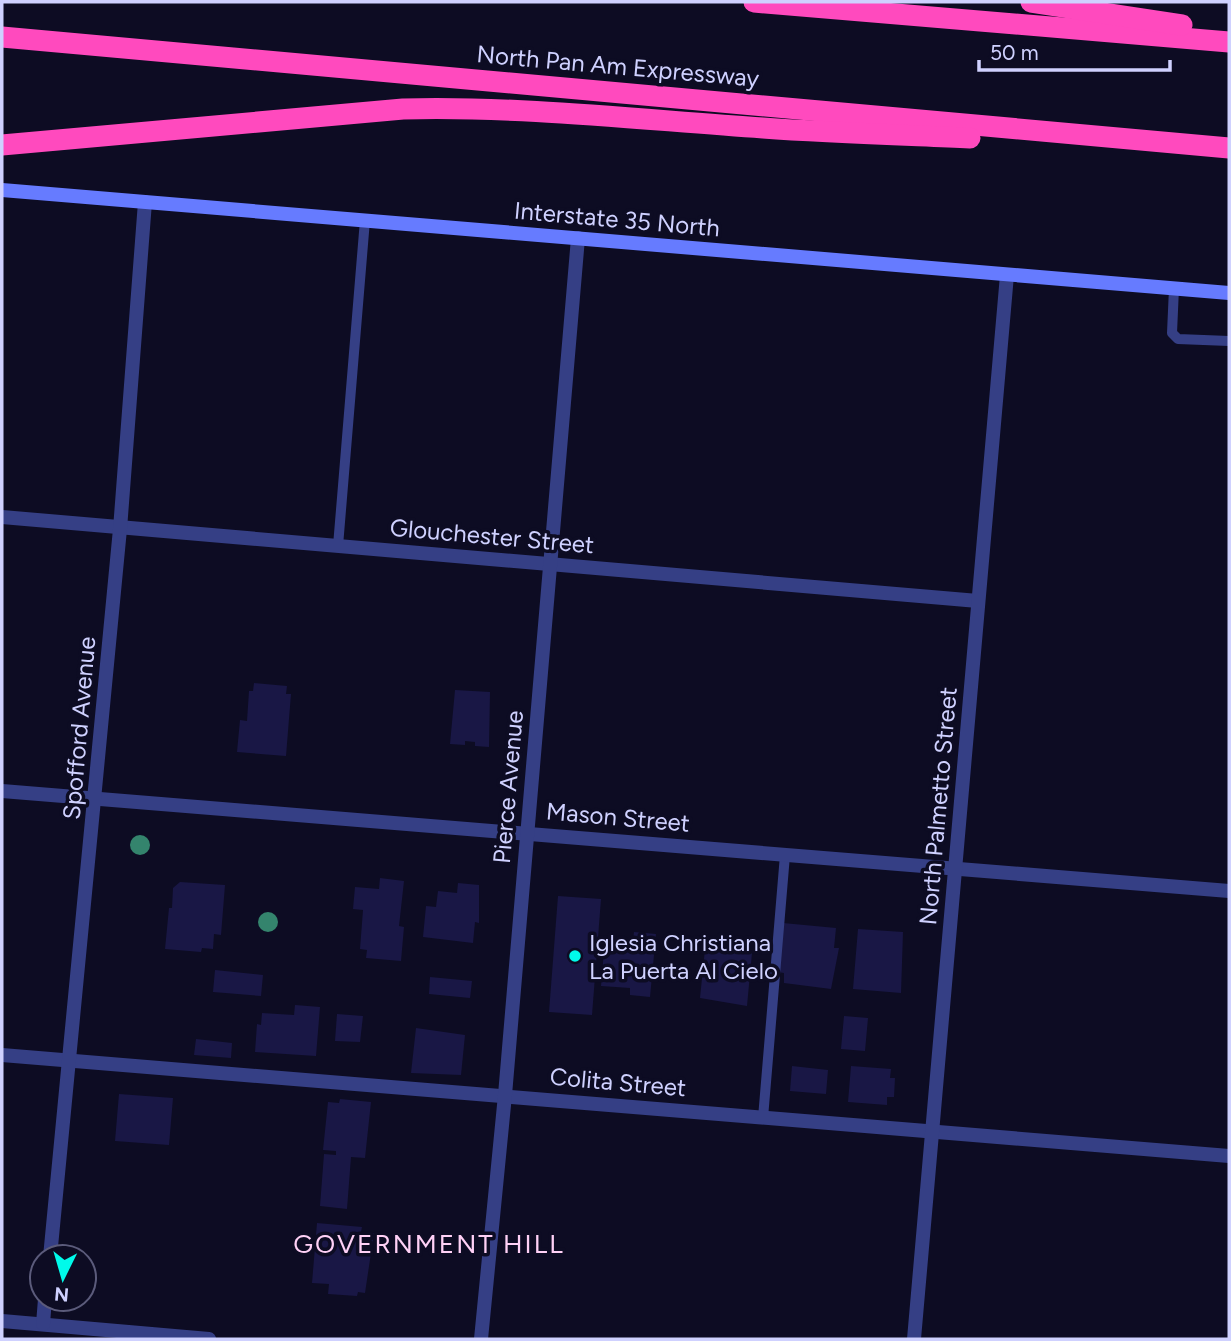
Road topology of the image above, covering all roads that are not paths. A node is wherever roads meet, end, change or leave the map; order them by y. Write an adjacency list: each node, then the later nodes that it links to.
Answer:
1 (754, 2): 5 (highway)
2 (1031, 2): 3 (highway)
3 (1229, 33)
4 (2, 37): 7 (highway, North Pan Am Expressway)
5 (1229, 42)
6 (2, 145): 7 (highway)
7 (1229, 149)
8 (2, 190): 9 (main road, Interstate 35 North)
9 (145, 202): 10 (main road, Interstate 35 North); 17 (street, Spofford Avenue)
10 (365, 220): 11 (main road, Interstate 35 North); 18 (lane)
11 (578, 238): 12 (main road, Interstate 35 North); 19 (street, Pierce Avenue)
12 (1007, 275): 13 (main road, Interstate 35 North); 20 (street, North Palmetto Street)
13 (1174, 288): 14 (main road, Interstate 35 North); 15 (lane)
14 (1229, 293)
15 (1229, 341)
16 (2, 517): 17 (street, Glouchester Street)
17 (120, 528): 18 (street, Glouchester Street); 22 (street, Spofford Avenue)
18 (338, 546): 19 (street, Glouchester Street)
19 (551, 564): 20 (street, Glouchester Street); 23 (street, Pierce Avenue)
20 (978, 601): 25 (street, North Palmetto Street)
21 (2, 791): 22 (street, Mason Street)
22 (95, 800): 23 (street, Mason Street); 28 (street, Spofford Avenue)
23 (527, 832): 24 (street, Mason Street); 29 (street, Pierce Avenue)
24 (785, 855): 25 (street, Mason Street); 30 (lane)
25 (956, 869): 26 (street, Mason Street); 31 (street, North Palmetto Street)
26 (1229, 891)
27 (2, 1055): 28 (street, Colita Street)
28 (71, 1060): 29 (street, Colita Street); 33 (street, Spofford Avenue)
29 (505, 1095): 30 (street, Colita Street); 39 (street, Pierce Avenue)
30 (763, 1118): 31 (street, Colita Street)
31 (934, 1132): 32 (street, Colita Street); 40 (street, North Palmetto Street)
32 (1229, 1156)
33 (51, 1243)
34 (44, 1313): 36 (street)
35 (2, 1321): 36 (street)
36 (43, 1324): 37 (street)
37 (93, 1334): 38 (street)
38 (208, 1339)
39 (481, 1339)
40 (914, 1339)

